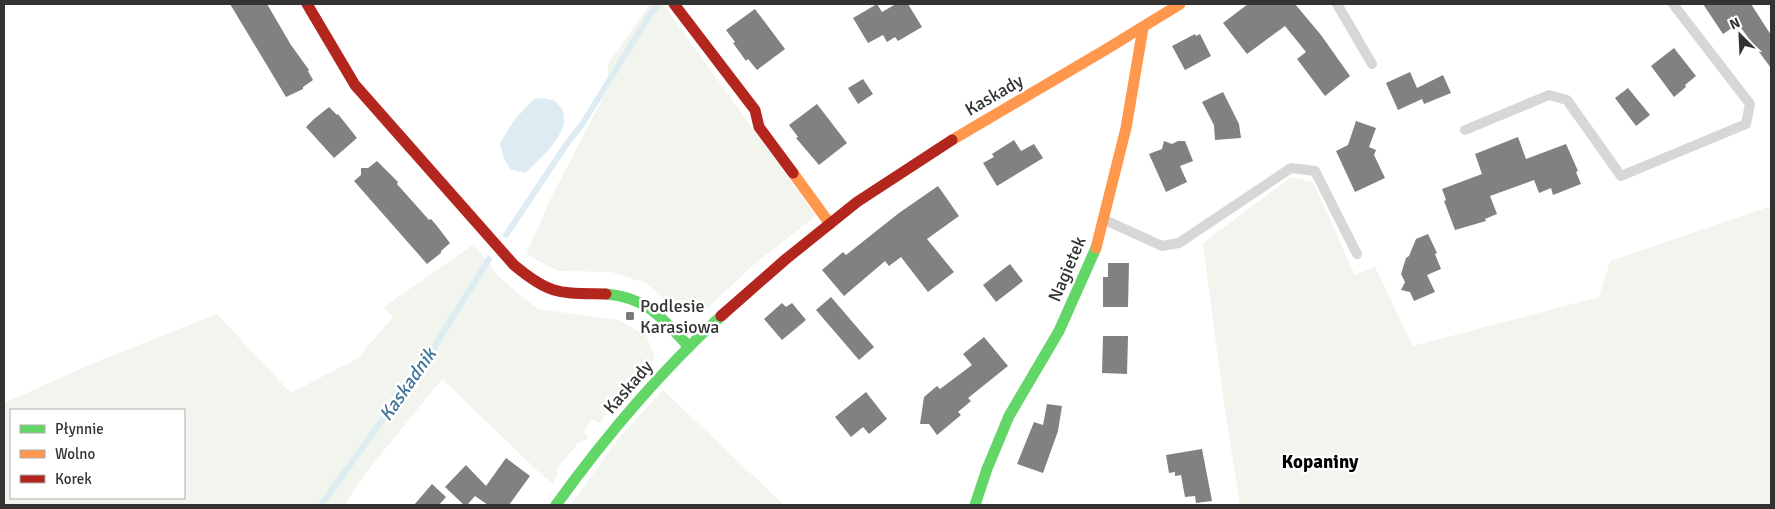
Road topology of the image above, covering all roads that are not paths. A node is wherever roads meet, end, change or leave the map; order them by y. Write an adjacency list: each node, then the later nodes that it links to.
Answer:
1 (307, 4): 12 (street)
2 (674, 4): 10 (street)
3 (1180, 4): 6 (street, Kaskady)
4 (1337, 4): 7 (lane)
5 (1673, 4): 8 (lane)
6 (1143, 28): 9 (street, Nagietek); 10 (street, Kaskady)
7 (1372, 64)
8 (1465, 130)
9 (1105, 220): 11 (lane); 14 (street, Nagietek)
10 (830, 224): 12 (street, Kaskady)
11 (1357, 254)
12 (688, 347): 13 (street, Kaskady)
13 (556, 505)
14 (974, 505)

